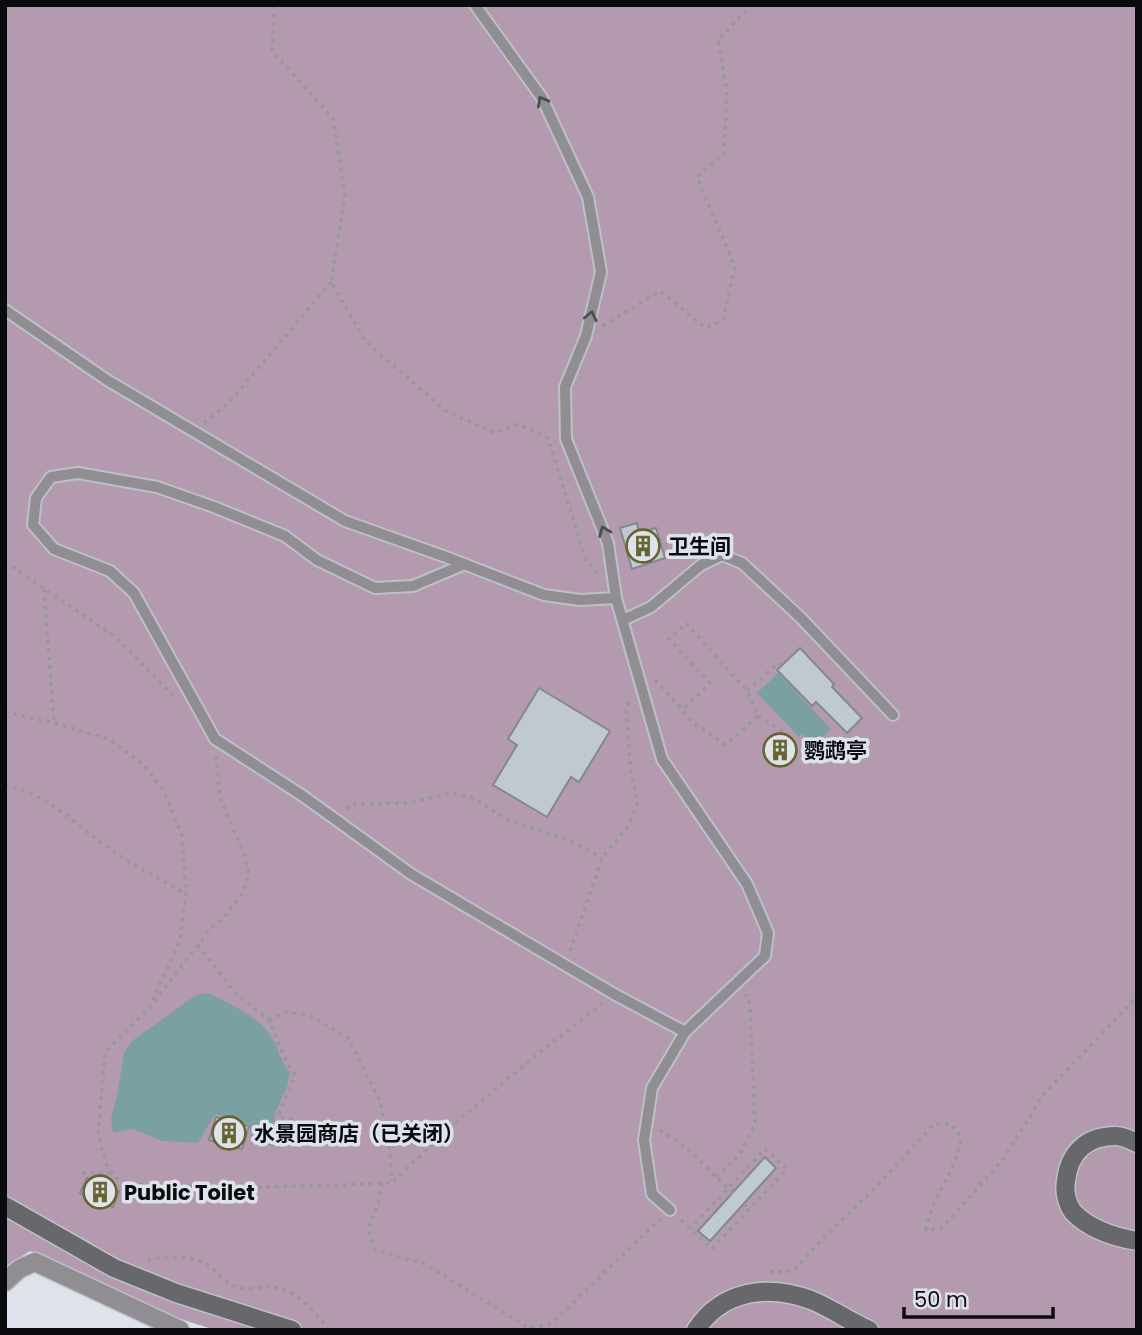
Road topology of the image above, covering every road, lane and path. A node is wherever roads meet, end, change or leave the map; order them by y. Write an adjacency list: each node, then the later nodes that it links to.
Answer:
1 (274, 5): 4 (path)
2 (475, 5): 6 (lane, one-way to 2)
3 (751, 5): 6 (path)
4 (331, 282): 7 (path); 8 (path)
5 (5, 310): 7 (lane)
6 (586, 336): 12 (lane, one-way to 6)
7 (195, 430): 10 (lane)
8 (585, 557)
9 (5, 562): 11 (path)
10 (465, 564): 12 (lane); 24 (lane)
11 (44, 589): 18 (path); 23 (path)
12 (616, 598): 13 (lane)
13 (623, 620): 15 (lane); 21 (lane)
14 (781, 666): 16 (path)
15 (636, 674): 17 (lane); 19 (path)
16 (747, 691): 19 (path); 22 (path)
17 (642, 692): 28 (path); 32 (lane)
18 (179, 702)
19 (682, 710): 22 (path)
20 (5, 712): 23 (path)
21 (893, 715)
22 (758, 716): 25 (path)
23 (54, 723): 29 (path)
24 (215, 739): 27 (lane); 30 (path)
25 (793, 742)
26 (5, 785): 29 (path)
27 (335, 819): 28 (path); 31 (lane)
28 (602, 859): 31 (path)
29 (186, 894): 35 (path)
30 (198, 944): 35 (path); 36 (path)
31 (565, 965): 33 (lane)
32 (741, 979): 37 (lane); 43 (path)
33 (614, 994): 37 (lane); 45 (path)
34 (1137, 997): 55 (path)
35 (148, 1009): 42 (path)
36 (269, 1020): 39 (path); 45 (path)
37 (685, 1032): 38 (lane)
38 (647, 1121): 43 (path); 51 (lane)
39 (310, 1125)
40 (1137, 1143): 53 (street)
41 (82, 1173): 42 (path)
42 (112, 1173): 44 (path)
43 (716, 1177): 46 (path)
44 (382, 1183): 45 (path); 51 (path)
45 (392, 1183)
46 (728, 1188): 47 (path); 50 (path); 52 (path)
47 (733, 1193)
48 (744, 1204): 50 (path)
49 (5, 1206): 59 (street)
50 (750, 1209): 52 (path)
51 (670, 1210): 52 (path)
52 (690, 1229)
53 (1137, 1241)
54 (148, 1261): 57 (path)
55 (768, 1272)
56 (5, 1282): 58 (street)
57 (326, 1326)
58 (180, 1330)
59 (292, 1330)
60 (696, 1330): 61 (street)
61 (869, 1330)

